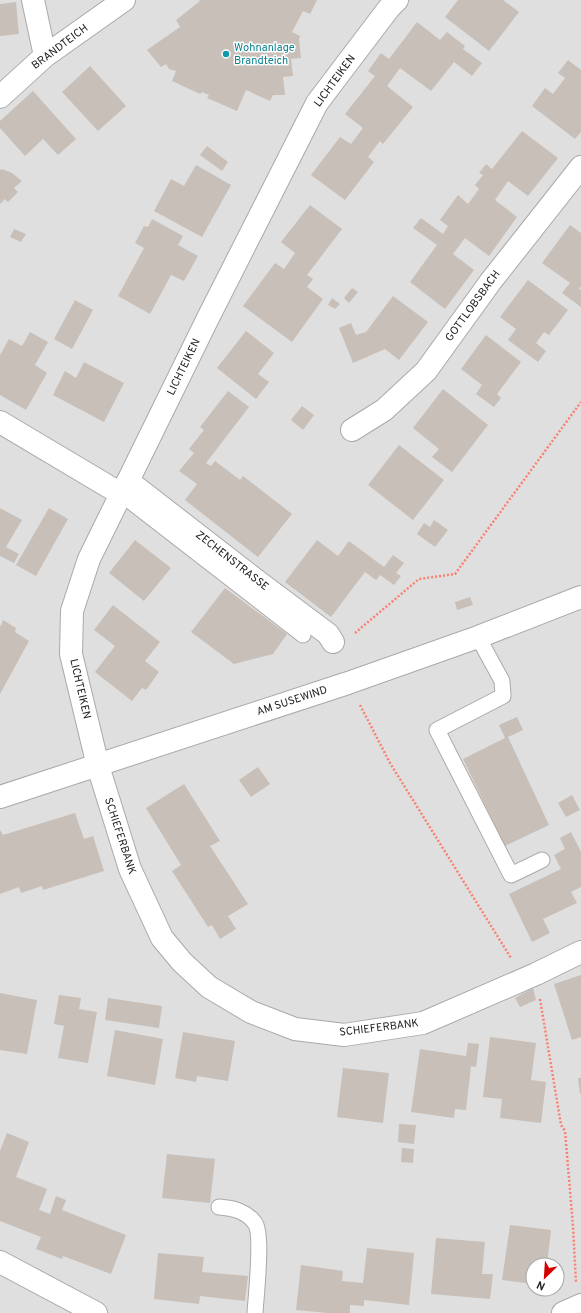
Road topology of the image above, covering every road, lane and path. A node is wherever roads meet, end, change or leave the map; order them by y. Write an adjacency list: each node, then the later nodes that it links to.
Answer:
1 (33, 0): 4 (street)
2 (124, 0): 4 (street, BRANDTEICH)
3 (397, 0): 10 (street, LICHTEIKEN)
4 (45, 56): 5 (street, BRANDTEICH)
5 (0, 97)
6 (581, 167): 9 (street, GOTTLOBSBACH)
7 (581, 402): 14 (path)
8 (0, 422): 10 (street, ZECHENSTRASSE)
9 (352, 430)
10 (124, 488): 12 (lane); 14 (street, ZECHENSTRASSE); 16 (street, LICHTEIKEN)
11 (581, 597): 13 (street, AM SUSEWIND)
12 (304, 635)
13 (478, 637): 15 (street, AM SUSEWIND); 18 (lane)
14 (333, 642)
15 (348, 683): 16 (street, AM SUSEWIND); 20 (path)
16 (98, 766): 17 (street, AM SUSEWIND); 20 (street, SCHIEFERBANK)
17 (0, 797)
18 (542, 860)
19 (581, 952): 20 (street, SCHIEFERBANK)
20 (531, 976): 23 (path)
21 (219, 1207): 25 (lane)
22 (0, 1262): 24 (street)
23 (574, 1308)
24 (96, 1313)
25 (255, 1313)

